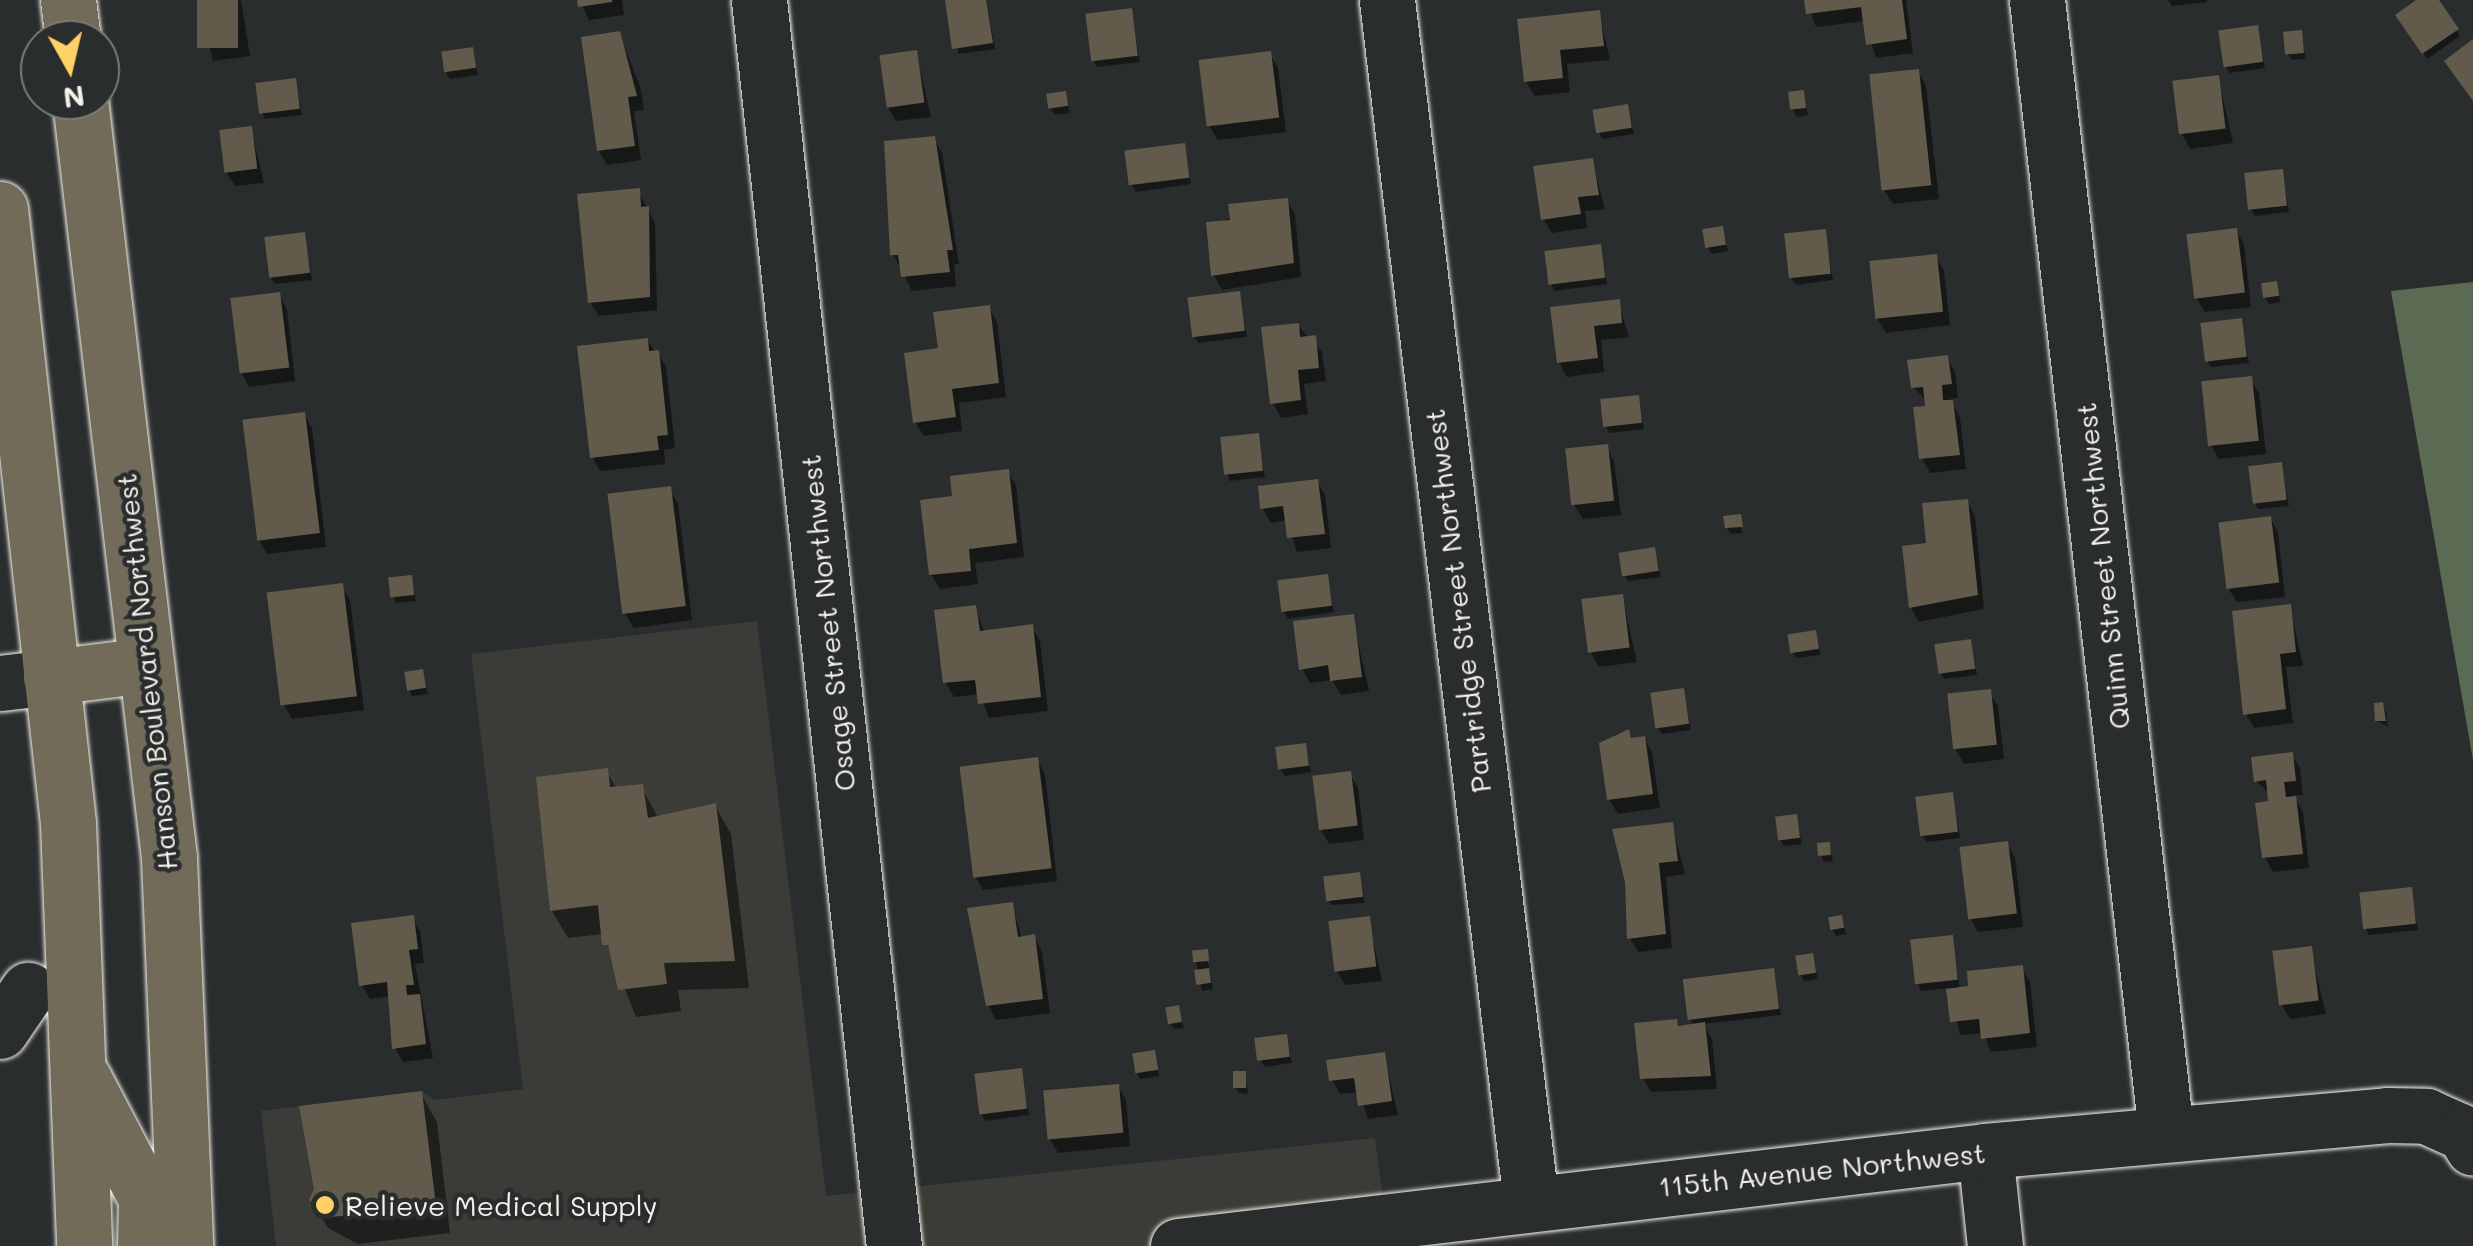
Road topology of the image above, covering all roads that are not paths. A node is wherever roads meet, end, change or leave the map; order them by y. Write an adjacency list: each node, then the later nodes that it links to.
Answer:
1 (759, 0): 16 (street, Osage Street Northwest)
2 (1387, 0): 12 (street, Partridge Street Northwest)
3 (2036, 0): 9 (street, Quinn Street Northwest)
4 (82, 120): 6 (main road, Hanson Boulevard Northwest)
5 (0, 209): 7 (main road)
6 (146, 665): 7 (main road); 14 (main road, Hanson Boulevard Northwest)
7 (26, 680): 8 (main road)
8 (77, 1066): 14 (main road); 15 (main road)
9 (2166, 1133): 10 (street, 115th Avenue Northwest); 11 (street, 115th Avenue Northwest)
10 (2469, 1140)
11 (1984, 1152): 12 (street, 115th Avenue Northwest); 18 (street)
12 (1531, 1202): 13 (street, 115th Avenue Northwest)
13 (1364, 1235): 17 (street, 115th Avenue Northwest)
14 (181, 1239)
15 (84, 1246)
16 (894, 1246)
17 (1178, 1246)
18 (1995, 1246)

